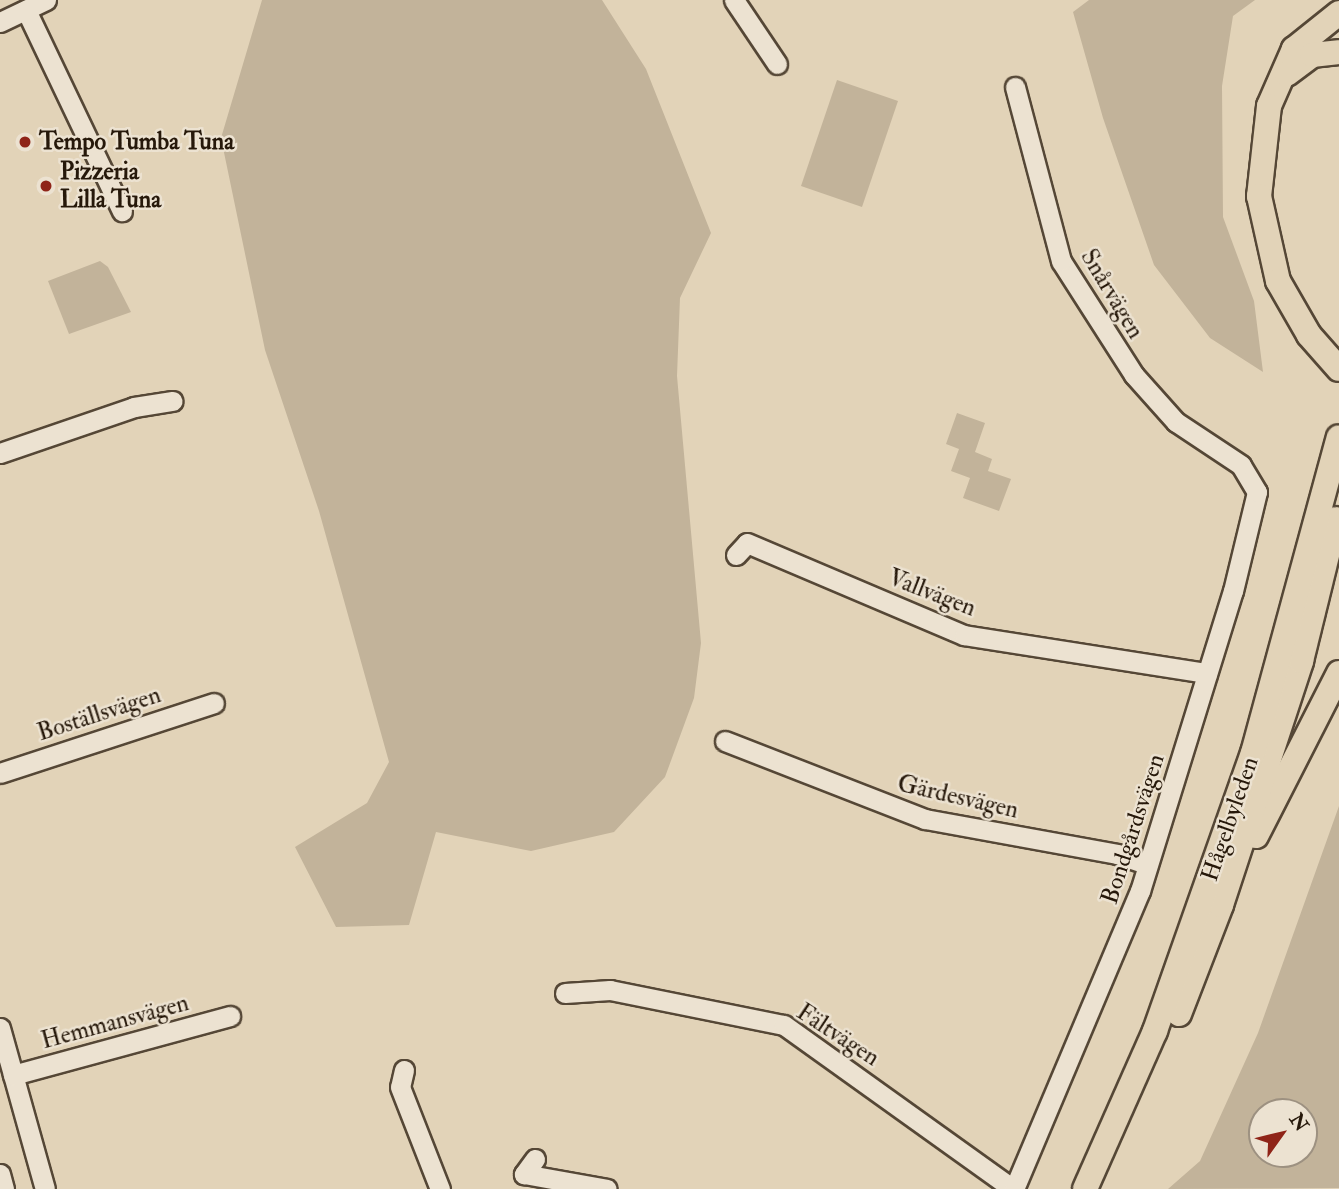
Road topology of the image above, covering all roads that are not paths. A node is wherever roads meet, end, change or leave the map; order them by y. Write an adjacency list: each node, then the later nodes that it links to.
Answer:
1 (46, 0): 3 (street)
2 (734, 0): 7 (street)
3 (26, 10): 5 (street); 10 (street)
4 (1339, 13): 8 (main road)
5 (0, 22)
6 (1339, 51): 8 (main road)
7 (777, 64)
8 (1278, 86): 11 (main road)
9 (1015, 88): 15 (street, Snårvägen)
10 (122, 211)
11 (1339, 369)
12 (173, 401): 14 (street)
13 (1339, 437): 37 (main road, Hågelbyleden)
14 (0, 453)
15 (1250, 473): 18 (street, Bondgårdsvägen)
16 (1339, 508): 24 (main road, Hågelbyleden)
17 (736, 555): 18 (street, Vallvägen)
18 (1207, 673): 23 (street, Bondgårdsvägen)
19 (1339, 673): 24 (main road)
20 (214, 703): 22 (street, Boställsvägen)
21 (724, 741): 23 (street, Gärdesvägen)
22 (0, 773)
23 (1146, 864): 36 (street, Bondgårdsvägen)
24 (1221, 905): 38 (main road, Hågelbyleden)
25 (565, 993): 36 (street, Fältvägen)
26 (230, 1016): 29 (street, Hemmansvägen)
27 (0, 1028): 29 (street)
28 (404, 1070): 34 (street)
29 (13, 1075): 33 (street)
30 (535, 1159): 35 (street)
31 (0, 1174): 32 (street)
32 (4, 1189)
33 (45, 1189)
34 (440, 1189)
35 (607, 1189)
36 (1014, 1189)
37 (1085, 1189)
38 (1103, 1189)

